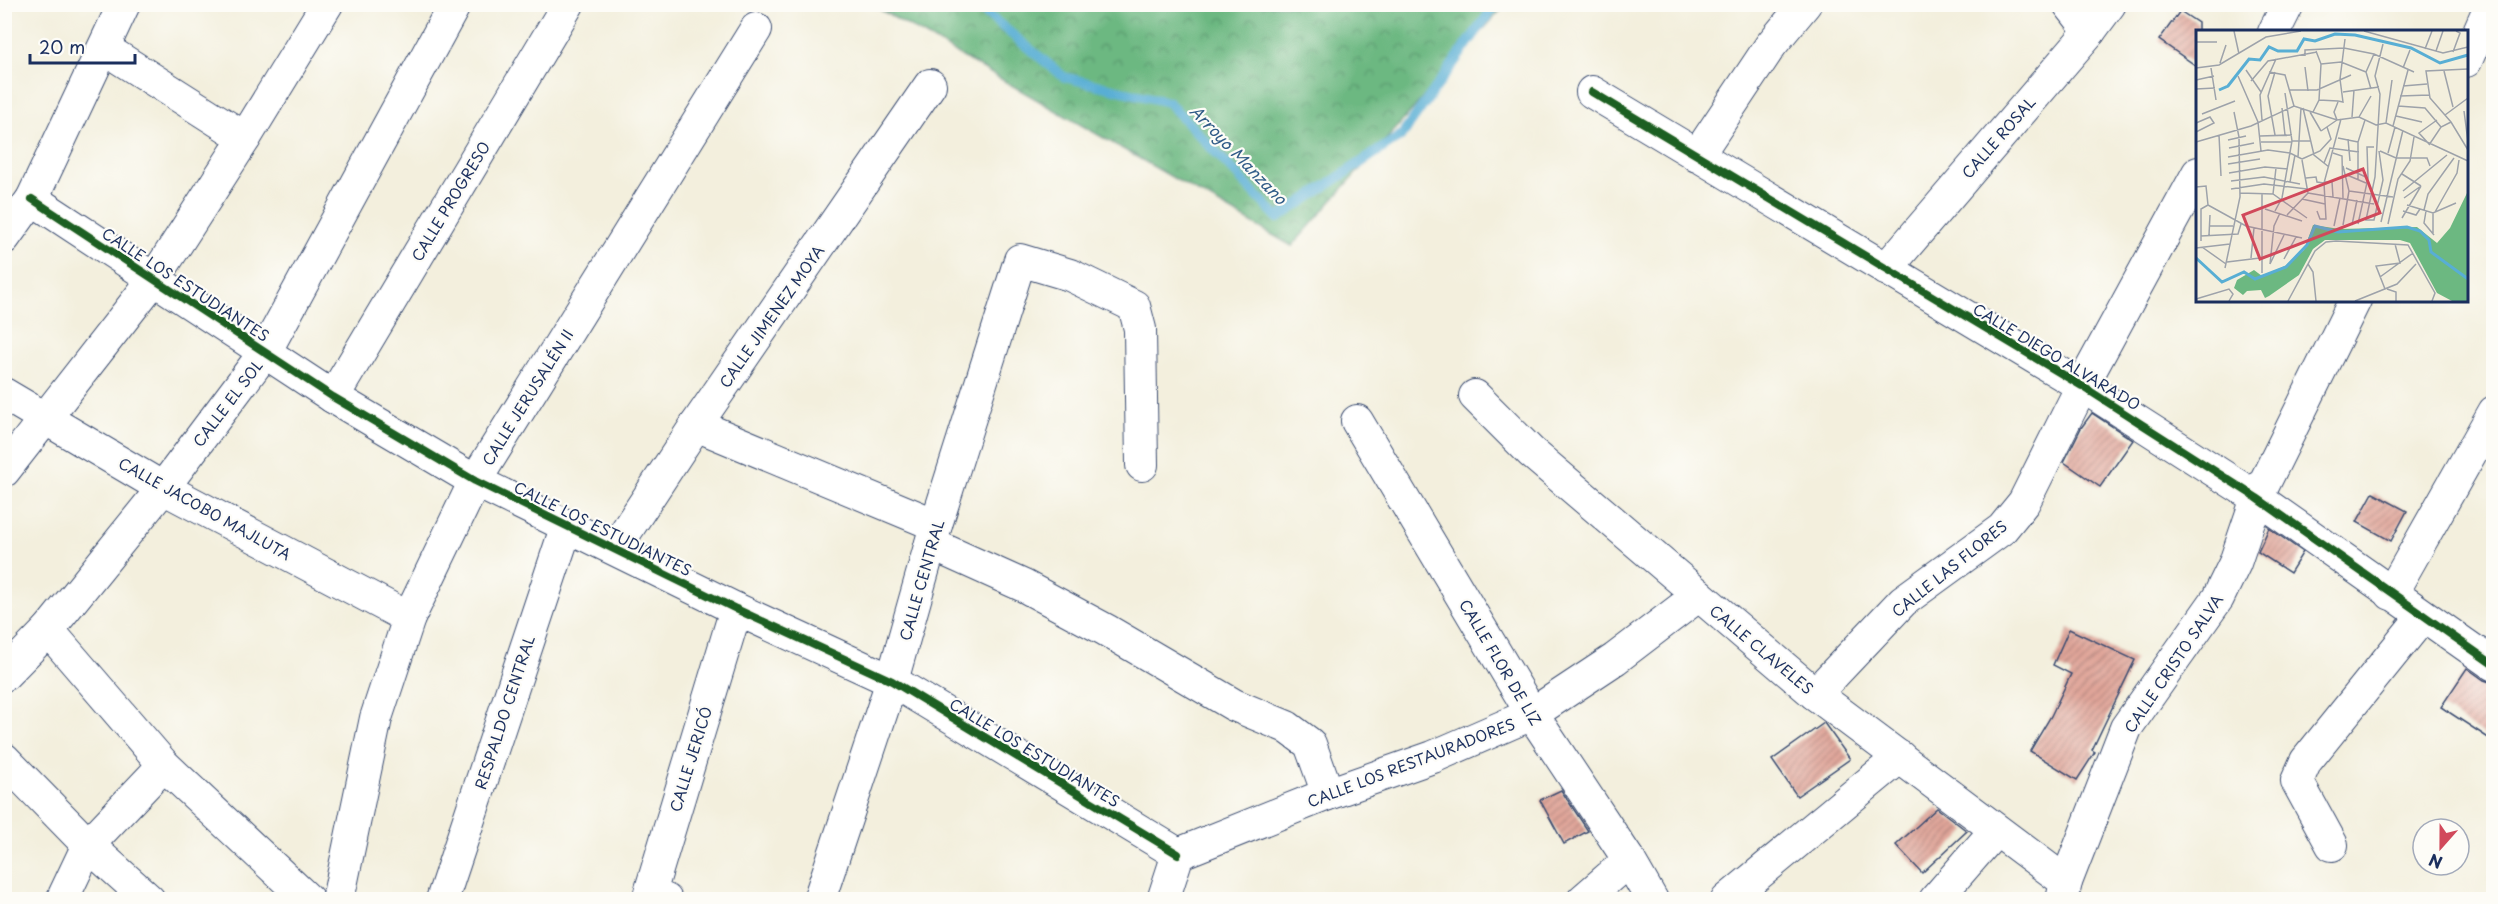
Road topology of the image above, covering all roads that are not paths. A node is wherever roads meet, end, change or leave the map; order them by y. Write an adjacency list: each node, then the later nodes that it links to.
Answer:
1 (124, 4): 13 (street)
2 (327, 4): 17 (street)
3 (455, 4): 25 (street, CALLE EL SOL)
4 (568, 4): 29 (street, CALLE PROGRESO)
5 (1805, 4): 18 (street)
6 (2069, 4): 12 (street)
7 (2110, 4): 12 (street, CALLE ROSAL)
8 (2288, 4): 11 (street)
9 (2490, 14): 14 (street)
10 (756, 29): 36 (street, CALLE JERUSALÉN II)
11 (2275, 30)
12 (2090, 31): 22 (street, CALLE ROSAL)
13 (105, 49): 17 (street); 20 (street)
14 (2468, 57)
15 (930, 85): 33 (street, CALLE JIMENEZ MOYA)
16 (1592, 93): 18 (street, CALLE DIEGO ALVARADO)
17 (244, 138): 23 (street)
18 (1697, 156): 22 (street, CALLE DIEGO ALVARADO)
19 (2196, 177): 26 (street, CALLE LAS FLORES)
20 (32, 199): 21 (street); 23 (street, CALLE LOS ESTUDIANTES)
21 (4, 238)
22 (1886, 269): 26 (street, CALLE DIEGO ALVARADO)
23 (154, 279): 25 (street, CALLE LOS ESTUDIANTES); 31 (street)
24 (2354, 302): 38 (street, CALLE CRISTO SALVA)
25 (265, 352): 29 (street, CALLE LOS ESTUDIANTES); 37 (street, CALLE EL SOL)
26 (2082, 386): 38 (street, CALLE DIEGO ALVARADO); 51 (street, CALLE LAS FLORES)
27 (4, 394): 31 (street, CALLE JACOBO MAJLUTA)
28 (1475, 396): 43 (street, CALLE CLAVELES)
29 (333, 397): 36 (street, CALLE LOS ESTUDIANTES)
30 (2493, 412): 42 (street)
31 (46, 418): 35 (street); 37 (street, CALLE JACOBO MAJLUTA)
32 (1357, 421): 52 (street, CALLE FLOR DE LIZ)
33 (696, 425): 40 (street); 41 (street, CALLE JIMENEZ MOYA)
34 (1142, 465): 40 (street, CALLE CENTRAL)
35 (4, 471)
36 (475, 481): 39 (street, CALLE LOS ESTUDIANTES); 46 (street, CALLE JERUSALÉN II)
37 (164, 488): 46 (street, CALLE JACOBO MAJLUTA); 47 (street, CALLE EL SOL)
38 (2257, 498): 42 (street, CALLE DIEGO ALVARADO); 62 (street, CALLE CRISTO SALVA)
39 (567, 525): 41 (street, CALLE LOS ESTUDIANTES); 68 (street, RESPALDO CENTRAL)
40 (934, 535): 50 (street, CALLE CENTRAL); 56 (street)
41 (615, 549): 44 (street, CALLE LOS ESTUDIANTES)
42 (2391, 594): 45 (street, CALLE DIEGO ALVARADO)
43 (1699, 595): 51 (street, CALLE CLAVELES); 52 (street, CALLE LOS RESTAURADORES)
44 (736, 609): 50 (street, CALLE LOS ESTUDIANTES); 63 (street, CALLE JERICÓ)
45 (2422, 616): 48 (street, CALLE DIEGO ALVARADO); 59 (street)
46 (409, 618): 67 (street, CALLE JERUSALÉN II)
47 (48, 630): 49 (street, CALLE EL SOL); 55 (street)
48 (2493, 665)
49 (4, 675)
50 (892, 681): 60 (street, CALLE LOS ESTUDIANTES); 69 (street, CALLE CENTRAL)
51 (1815, 694): 53 (street, CALLE CLAVELES)
52 (1532, 714): 56 (street, CALLE LOS RESTAURADORES); 61 (street, CALLE FLOR DE LIZ)
53 (1900, 757): 57 (street, CALLE CLAVELES); 73 (street)
54 (4, 759): 58 (street)
55 (164, 765): 58 (street); 66 (street)
56 (1328, 794): 60 (street, CALLE LOS RESTAURADORES)
57 (1996, 830): 62 (street, CALLE CLAVELES); 74 (street)
58 (88, 845): 64 (street); 65 (street)
59 (2332, 845)
60 (1178, 854): 70 (street)
61 (1629, 860): 71 (street); 72 (street, CALLE FLOR DE LIZ)
62 (2064, 891)
63 (655, 898)
64 (62, 900)
65 (149, 900)
66 (308, 900)
67 (338, 900)
68 (442, 900)
69 (819, 900)
70 (1162, 900)
71 (1583, 900)
72 (1652, 900)
73 (1727, 900)
74 (1935, 900)

